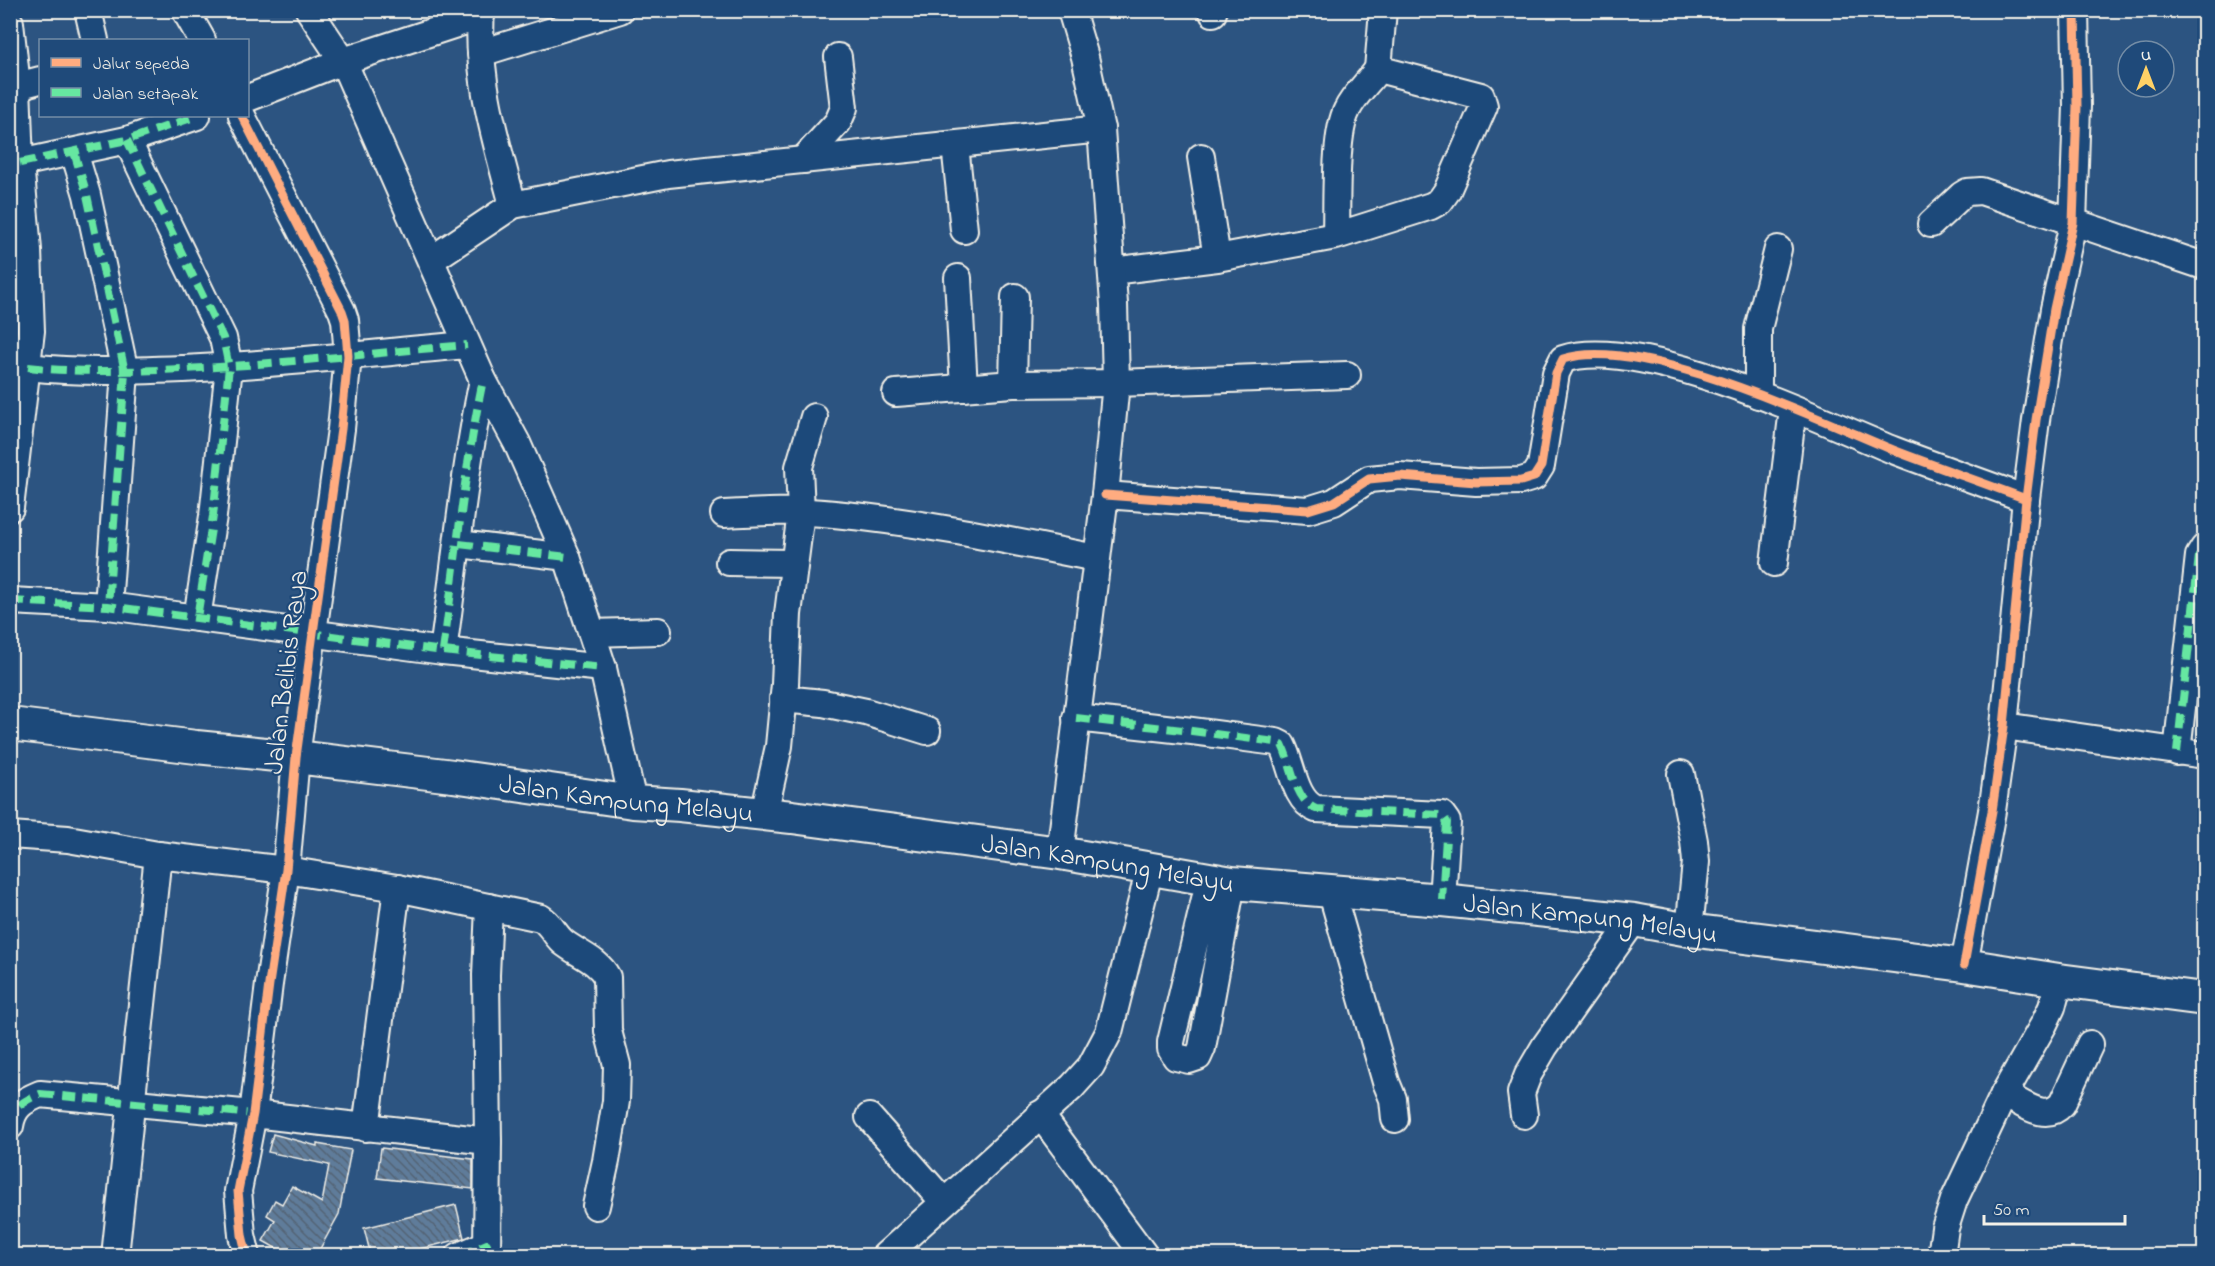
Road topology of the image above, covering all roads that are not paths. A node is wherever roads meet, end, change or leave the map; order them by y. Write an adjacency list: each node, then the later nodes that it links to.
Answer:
1 (88, 10): 10 (street)
2 (185, 10): 11 (street)
3 (309, 10): 14 (street)
4 (620, 10): 12 (street)
5 (1071, 10): 20 (street)
6 (1383, 10): 15 (street)
7 (2075, 10): 28 (street)
8 (481, 13): 12 (street); 14 (street)
9 (10, 23): 16 (street)
10 (95, 39)
11 (201, 39)
12 (481, 53): 27 (street)
13 (838, 57): 25 (street)
14 (343, 61): 17 (street); 34 (street)
15 (1378, 69): 31 (street); 31 (street)
16 (28, 83): 26 (street)
17 (249, 98)
18 (194, 117): 21 (street)
19 (243, 117): 41 (street, Jalan Belibis Raya)
20 (1101, 129): 22 (street); 36 (street)
21 (127, 140): 23 (street); 43 (street)
22 (954, 144): 25 (street); 30 (street)
23 (74, 152): 26 (street); 44 (street)
24 (1201, 157): 33 (street)
25 (803, 160): 27 (street)
26 (20, 163): 39 (street)
27 (513, 205): 34 (street)
28 (2073, 223): 29 (street); 35 (street); 56 (street)
29 (1931, 224)
30 (964, 230)
31 (1336, 236): 33 (street)
32 (1778, 249): 51 (street)
33 (1217, 258): 36 (street)
34 (431, 260): 40 (street)
35 (2205, 266)
36 (1112, 271): 47 (street)
37 (958, 278): 49 (street)
38 (1015, 297): 48 (street)
39 (20, 313): 42 (street)
40 (467, 345): 41 (street); 46 (street)
41 (348, 356): 43 (street); 72 (street, Jalan Belibis Raya)
42 (28, 367): 44 (street); 53 (street)
43 (229, 367): 44 (street); 70 (street)
44 (125, 372): 69 (street)
45 (1347, 375): 47 (street)
46 (483, 380): 61 (street); 63 (street)
47 (1116, 383): 48 (street); 55 (street)
48 (1012, 384): 49 (street)
49 (964, 388): 50 (street)
50 (896, 393)
51 (1758, 395): 52 (street); 55 (street)
52 (1793, 409): 56 (street); 67 (street)
53 (16, 410): 57 (street)
54 (814, 417): 59 (street)
55 (1105, 495): 64 (street)
56 (2026, 499): 79 (street)
57 (11, 502): 58 (street)
58 (10, 508)
59 (801, 512): 60 (street); 64 (street); 66 (street)
60 (724, 514)
61 (459, 544): 63 (street); 74 (street)
62 (2205, 548): 81 (street)
63 (567, 557): 73 (street)
64 (1096, 558): 77 (street)
65 (729, 562): 66 (street)
66 (794, 563): 76 (street)
67 (1774, 563)
68 (10, 601): 69 (street)
69 (108, 606): 70 (street)
70 (197, 618): 72 (street)
71 (658, 631): 73 (street)
72 (312, 633): 74 (street); 83 (street, Jalan Belibis Raya)
73 (592, 633): 75 (street)
74 (443, 651): 75 (street)
75 (603, 668): 85 (street)
76 (783, 699): 80 (street); 86 (street)
77 (1076, 718): 88 (street); 95 (street)
78 (10, 724): 83 (main road, Jalan Kampung Melayu)
79 (2004, 726): 81 (street); 99 (street)
80 (927, 731)
81 (2177, 752): 82 (street)
82 (2205, 755)
83 (296, 757): 85 (main road, Jalan Kampung Melayu); 91 (street, Jalan Belibis Raya)
84 (1681, 774): 98 (street)
85 (633, 802): 86 (main road, Jalan Kampung Melayu)
86 (764, 814): 88 (main road, Jalan Kampung Melayu)
87 (10, 835): 89 (street)
88 (1060, 853): 90 (main road, Jalan Kampung Melayu)
89 (158, 855): 91 (street); 104 (street)
90 (1150, 868): 92 (main road, Jalan Kampung Melayu); 106 (street)
91 (286, 870): 93 (street); 105 (street, Jalan Belibis Raya)
92 (1221, 880): 92 (street); 94 (main road, Jalan Kampung Melayu)
93 (397, 888): 96 (street); 111 (street)
94 (1331, 890): 95 (main road, Jalan Kampung Melayu); 109 (street)
95 (1442, 900): 97 (main road, Jalan Kampung Melayu)
96 (489, 907): 112 (street); 114 (street)
97 (1634, 920): 98 (main road, Jalan Kampung Melayu); 107 (street)
98 (1689, 930): 99 (main road, Jalan Kampung Melayu)
99 (1964, 965): 100 (main road, Jalan Kampung Melayu)
100 (2060, 980): 101 (main road, Jalan Kampung Melayu); 103 (street)
101 (2205, 999)
102 (2090, 1044): 103 (street)
103 (2004, 1094): 121 (street)
104 (131, 1103): 105 (street); 110 (street); 116 (street)
105 (253, 1114): 111 (street); 117 (street, Jalan Belibis Raya)
106 (1040, 1114): 113 (street); 120 (street)
107 (1524, 1115)
108 (869, 1116): 113 (street)
109 (1395, 1119)
110 (10, 1126)
111 (366, 1128): 112 (street)
112 (489, 1141): 115 (street)
113 (944, 1202): 119 (street)
114 (596, 1206)
115 (487, 1250): 118 (street)
116 (115, 1256)
117 (247, 1256)
118 (459, 1256)
119 (885, 1256)
120 (1145, 1256)
121 (1943, 1256)

